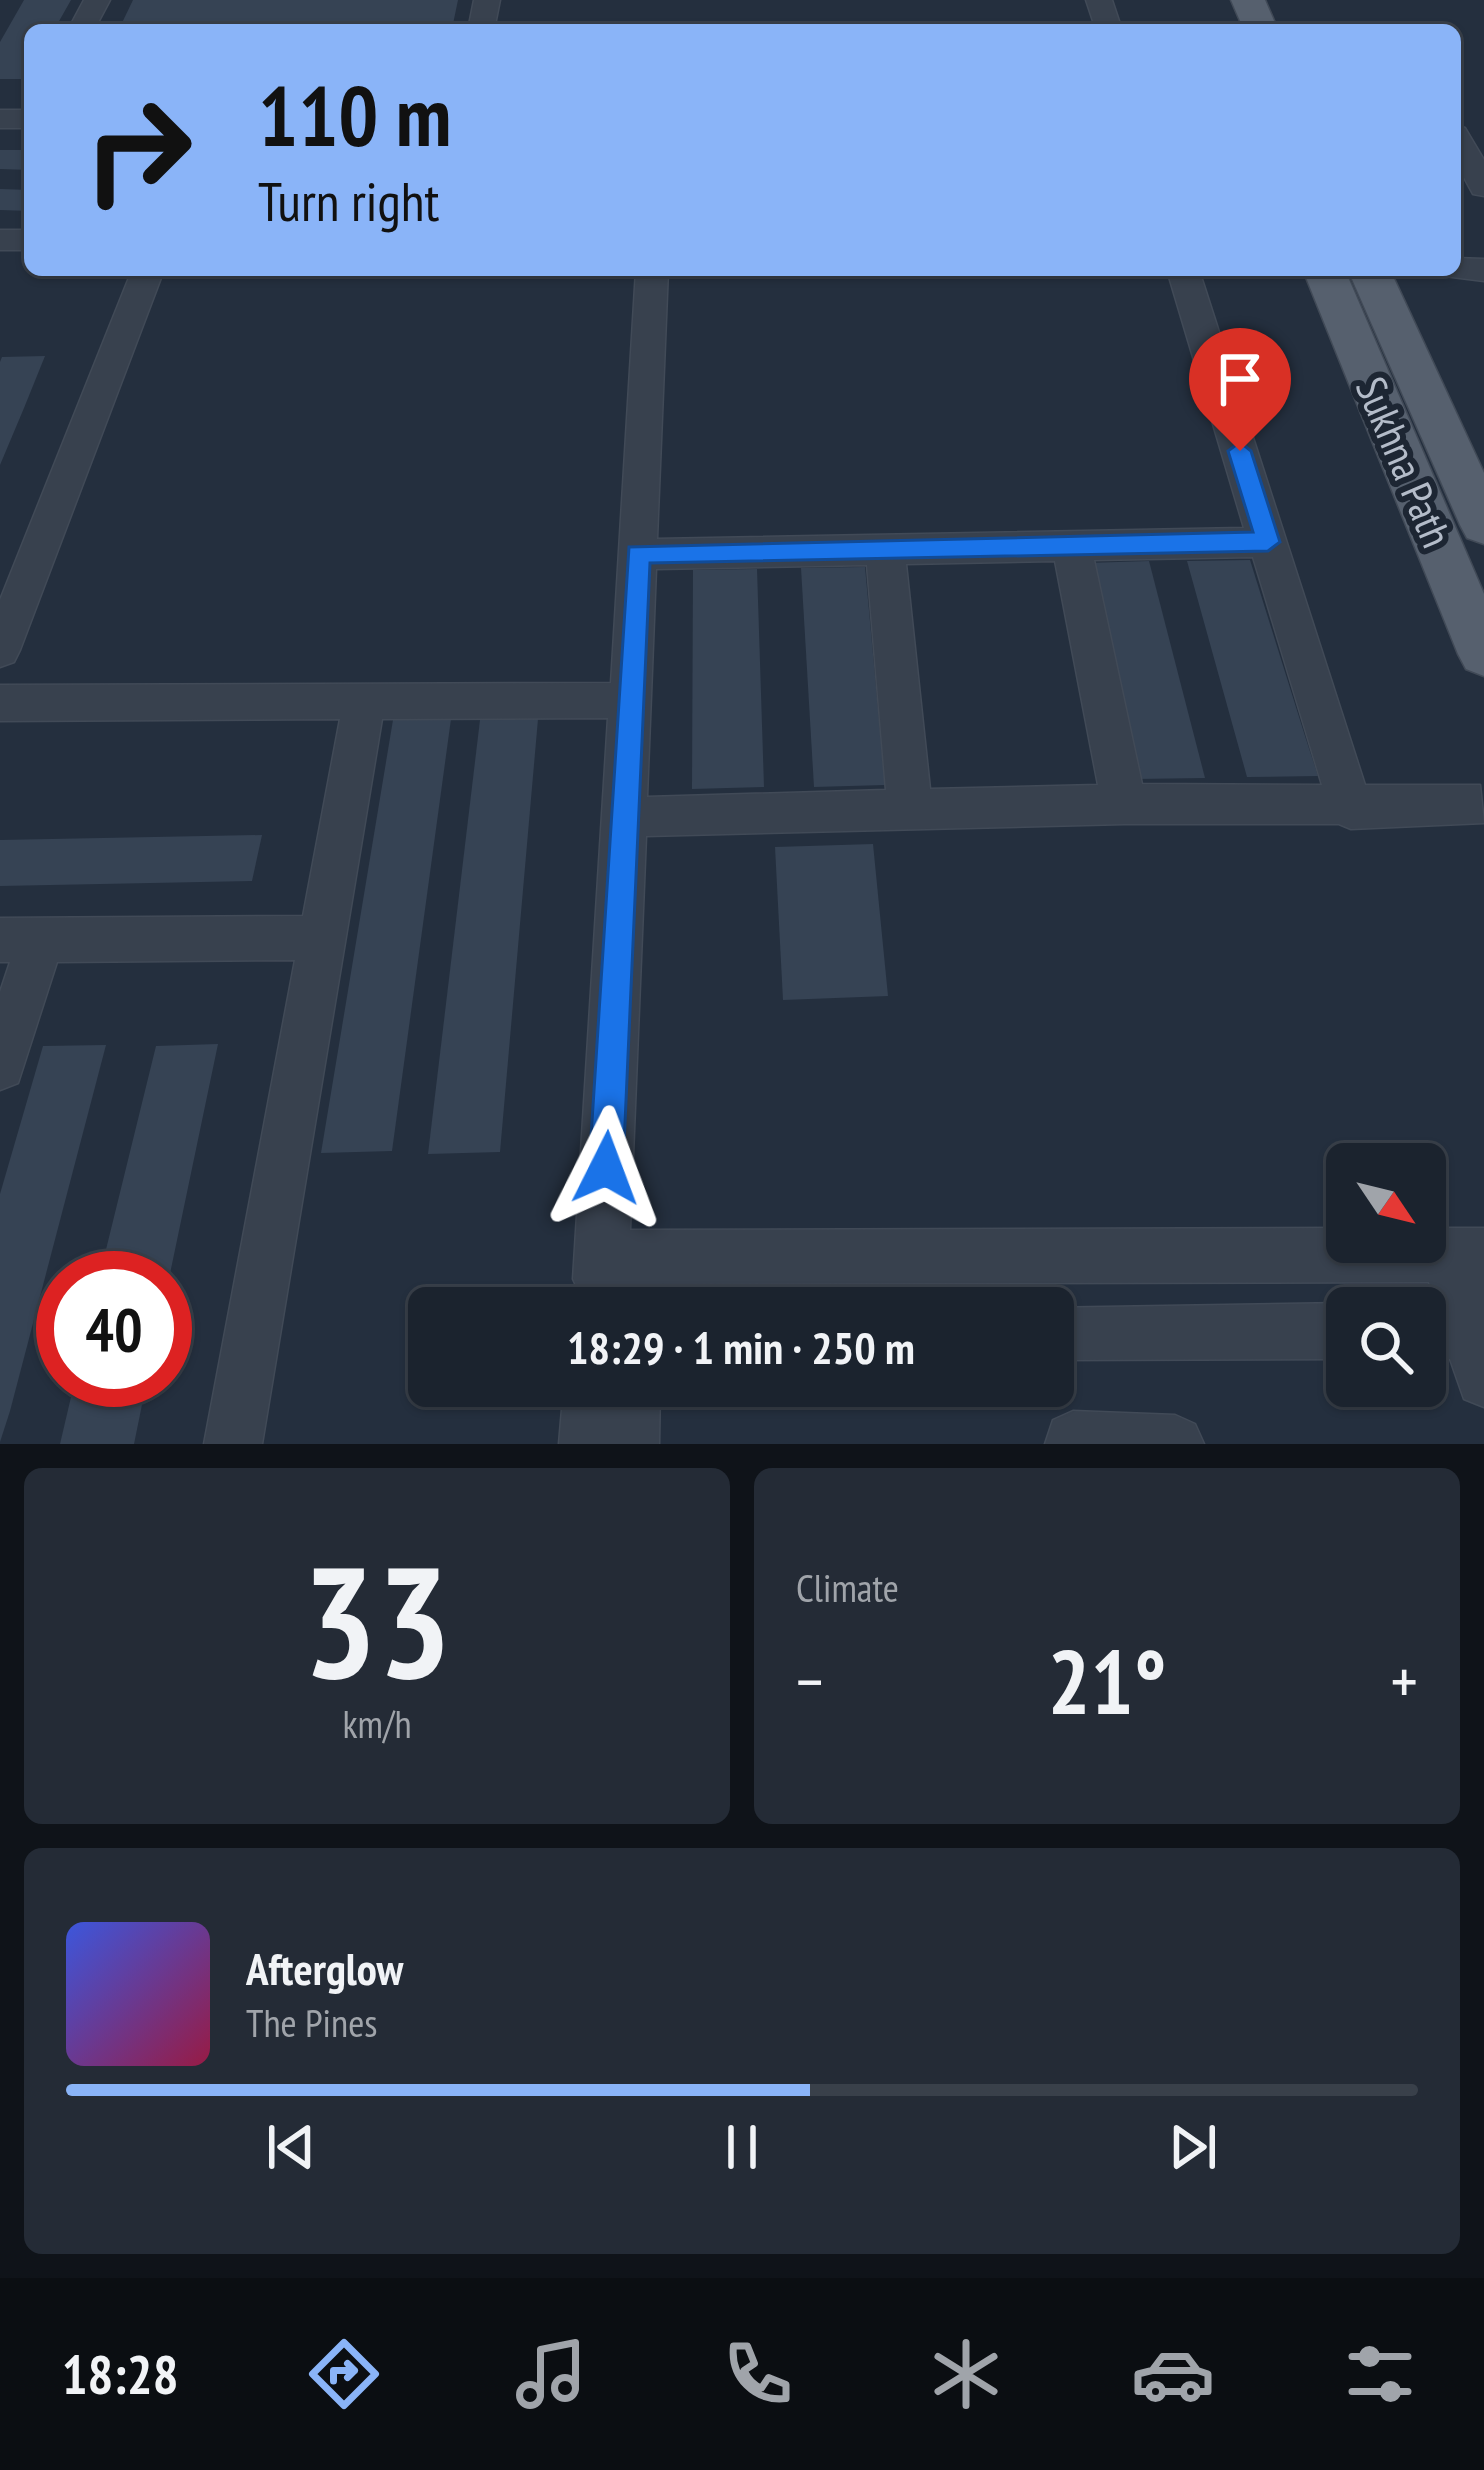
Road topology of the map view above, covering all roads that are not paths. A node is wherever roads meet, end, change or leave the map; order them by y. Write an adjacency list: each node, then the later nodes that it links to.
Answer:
1 (1464, 146): 2 (street)
2 (1484, 188)
3 (146, 276): 13 (street)
4 (652, 276): 12 (street)
5 (1185, 276): 9 (street)
6 (1327, 276): 14 (main road, Sukhna Path)
7 (1373, 276): 8 (main road, Sukhna Path)
8 (1484, 525)
9 (1268, 542): 10 (street); 20 (street)
10 (1071, 543): 11 (street); 18 (street)
11 (885, 548): 12 (street); 21 (street)
12 (638, 554): 15 (street)
13 (0, 650)
14 (1484, 652)
15 (630, 700): 16 (street); 22 (street)
16 (364, 701): 17 (street); 23 (street)
17 (0, 703)
18 (1124, 804): 20 (street); 21 (street)
19 (1480, 806): 20 (street)
20 (1351, 808)
21 (910, 809): 22 (street)
22 (624, 817): 27 (street)
23 (322, 938): 24 (street); 33 (street)
24 (21, 940): 25 (street)
25 (0, 1065)
26 (1467, 1255): 27 (street); 30 (street)
27 (600, 1282)
28 (1326, 1331): 29 (street)
29 (1074, 1332)
30 (1466, 1343)
31 (591, 1407): 34 (street)
32 (631, 1407): 35 (street)
33 (233, 1444)
34 (588, 1444)
35 (630, 1444)
36 (1074, 1444): 37 (street)
37 (1175, 1444)

